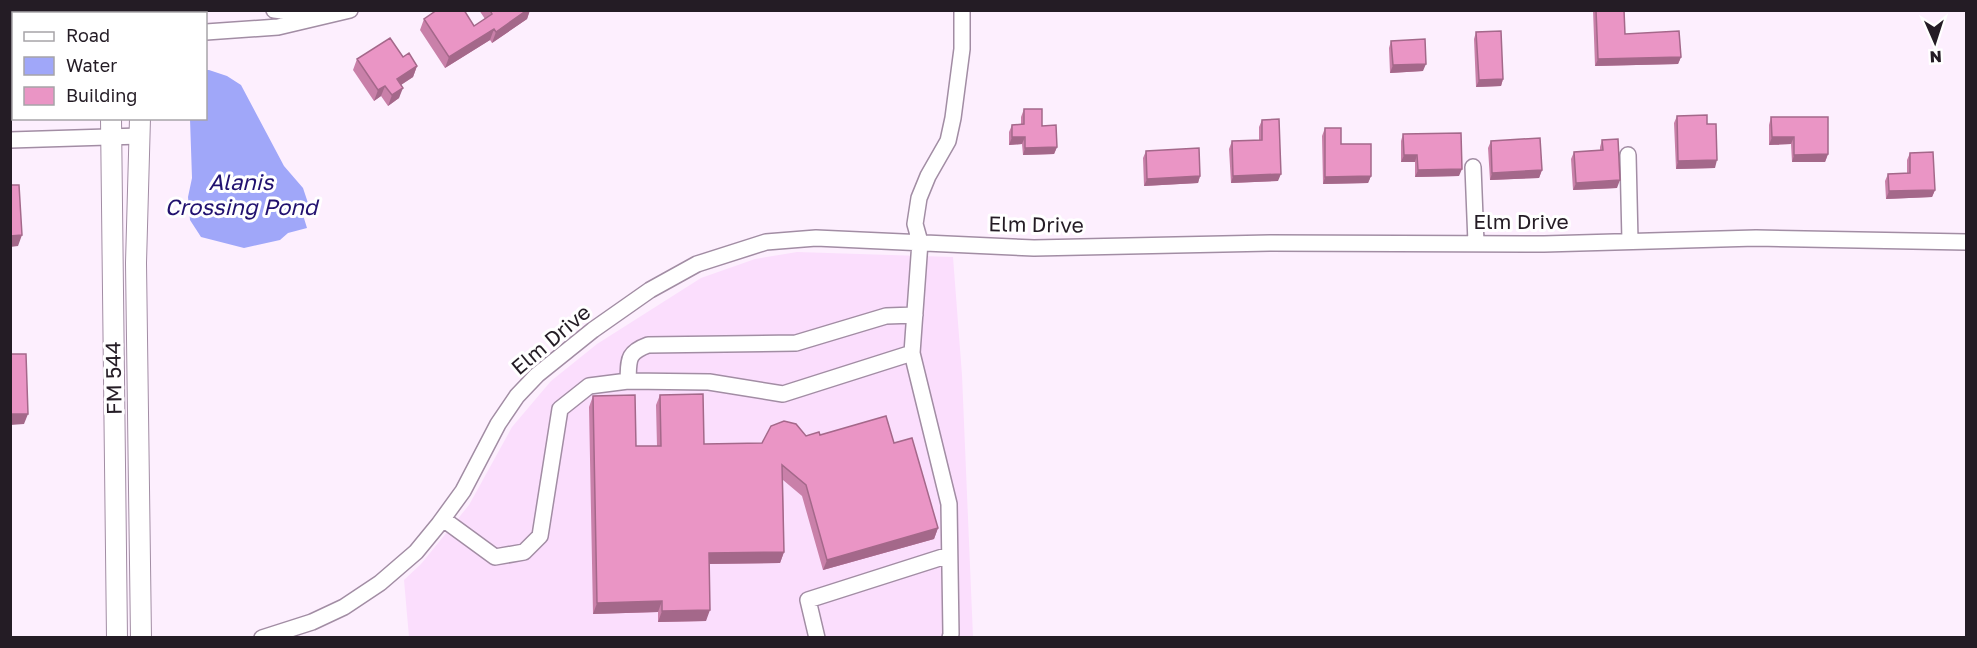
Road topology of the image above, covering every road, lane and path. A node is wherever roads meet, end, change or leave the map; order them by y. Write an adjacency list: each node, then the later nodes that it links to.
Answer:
1 (274, 10): 4 (street)
2 (351, 10): 4 (street)
3 (962, 10): 12 (street)
4 (328, 14): 5 (street)
5 (207, 32)
6 (111, 127): 7 (street); 8 (street); 20 (main road, FM 544)
7 (140, 127): 21 (main road, FM 544)
8 (10, 140)
9 (1628, 155): 11 (street)
10 (1473, 167): 14 (street)
11 (1630, 241): 13 (street, Elm Drive); 14 (street, Elm Drive)
12 (920, 242): 14 (street, Elm Drive); 15 (street); 18 (street, Elm Drive)
13 (1966, 242)
14 (1476, 243)
15 (915, 315): 16 (street); 17 (street)
16 (912, 353): 17 (street); 19 (street)
17 (628, 381): 18 (street)
18 (443, 519): 22 (street, Elm Drive)
19 (949, 555): 23 (street); 24 (street)
20 (117, 638)
21 (141, 638)
22 (262, 638)
23 (818, 638)
24 (950, 638)

